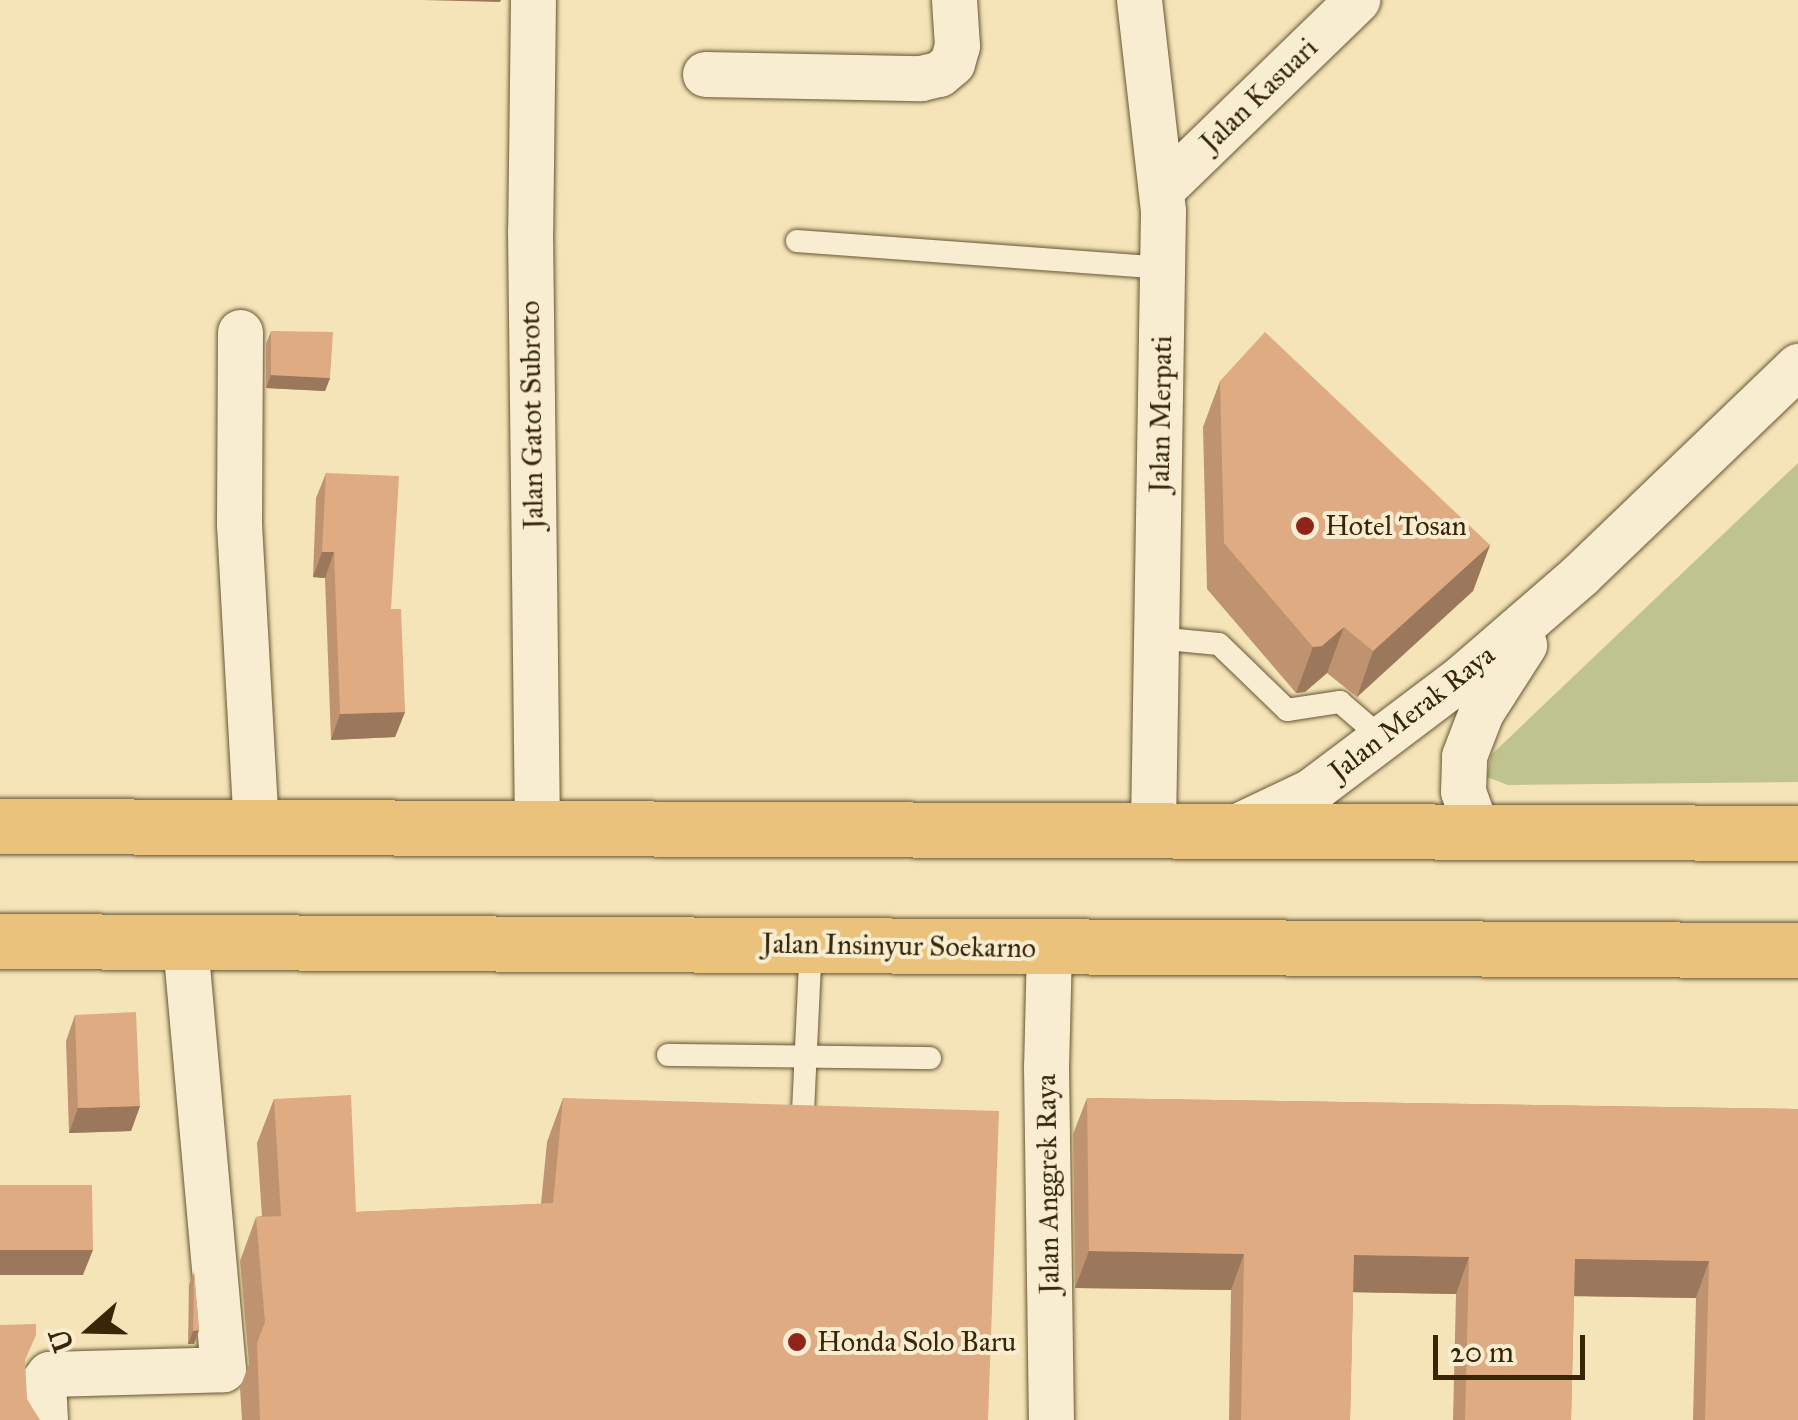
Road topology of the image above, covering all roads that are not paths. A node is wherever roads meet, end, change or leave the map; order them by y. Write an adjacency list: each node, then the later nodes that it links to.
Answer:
1 (533, 0): 16 (street, Jalan Gatot Subroto)
2 (954, 0): 5 (street)
3 (1138, 0): 6 (street, Jalan Merpati)
4 (1357, 0): 6 (street, Jalan Kasuari)
5 (705, 74)
6 (1162, 190): 8 (street, Jalan Merpati)
7 (797, 241): 8 (lane)
8 (1164, 268): 12 (street, Jalan Merpati)
9 (240, 332): 15 (street)
10 (1798, 366): 11 (street, Jalan Merak Raya)
11 (1582, 574): 13 (street, Jalan Merak Raya); 19 (street, Jalan Merak Raya)
12 (1156, 638): 13 (lane); 17 (street, Jalan Merpati)
13 (1384, 740): 18 (street, Jalan Merak Raya)
14 (0, 826): 15 (main road)
15 (256, 829): 16 (main road)
16 (537, 830): 17 (main road)
17 (1153, 830): 18 (main road)
18 (1227, 830): 19 (main road)
19 (1477, 831): 20 (main road)
20 (1798, 833)
21 (0, 941): 22 (main road, Jalan Insinyur Soekarno)
22 (186, 941): 23 (main road, Jalan Insinyur Soekarno); 30 (street)
23 (811, 944): 24 (main road, Jalan Insinyur Soekarno); 27 (lane)
24 (1049, 947): 25 (main road, Jalan Insinyur Soekarno); 31 (street, Jalan Anggrek Raya)
25 (1798, 950)
26 (668, 1055): 27 (lane)
27 (806, 1057): 28 (lane); 29 (lane)
28 (930, 1058)
29 (802, 1136)
30 (45, 1420)
31 (1051, 1420)

